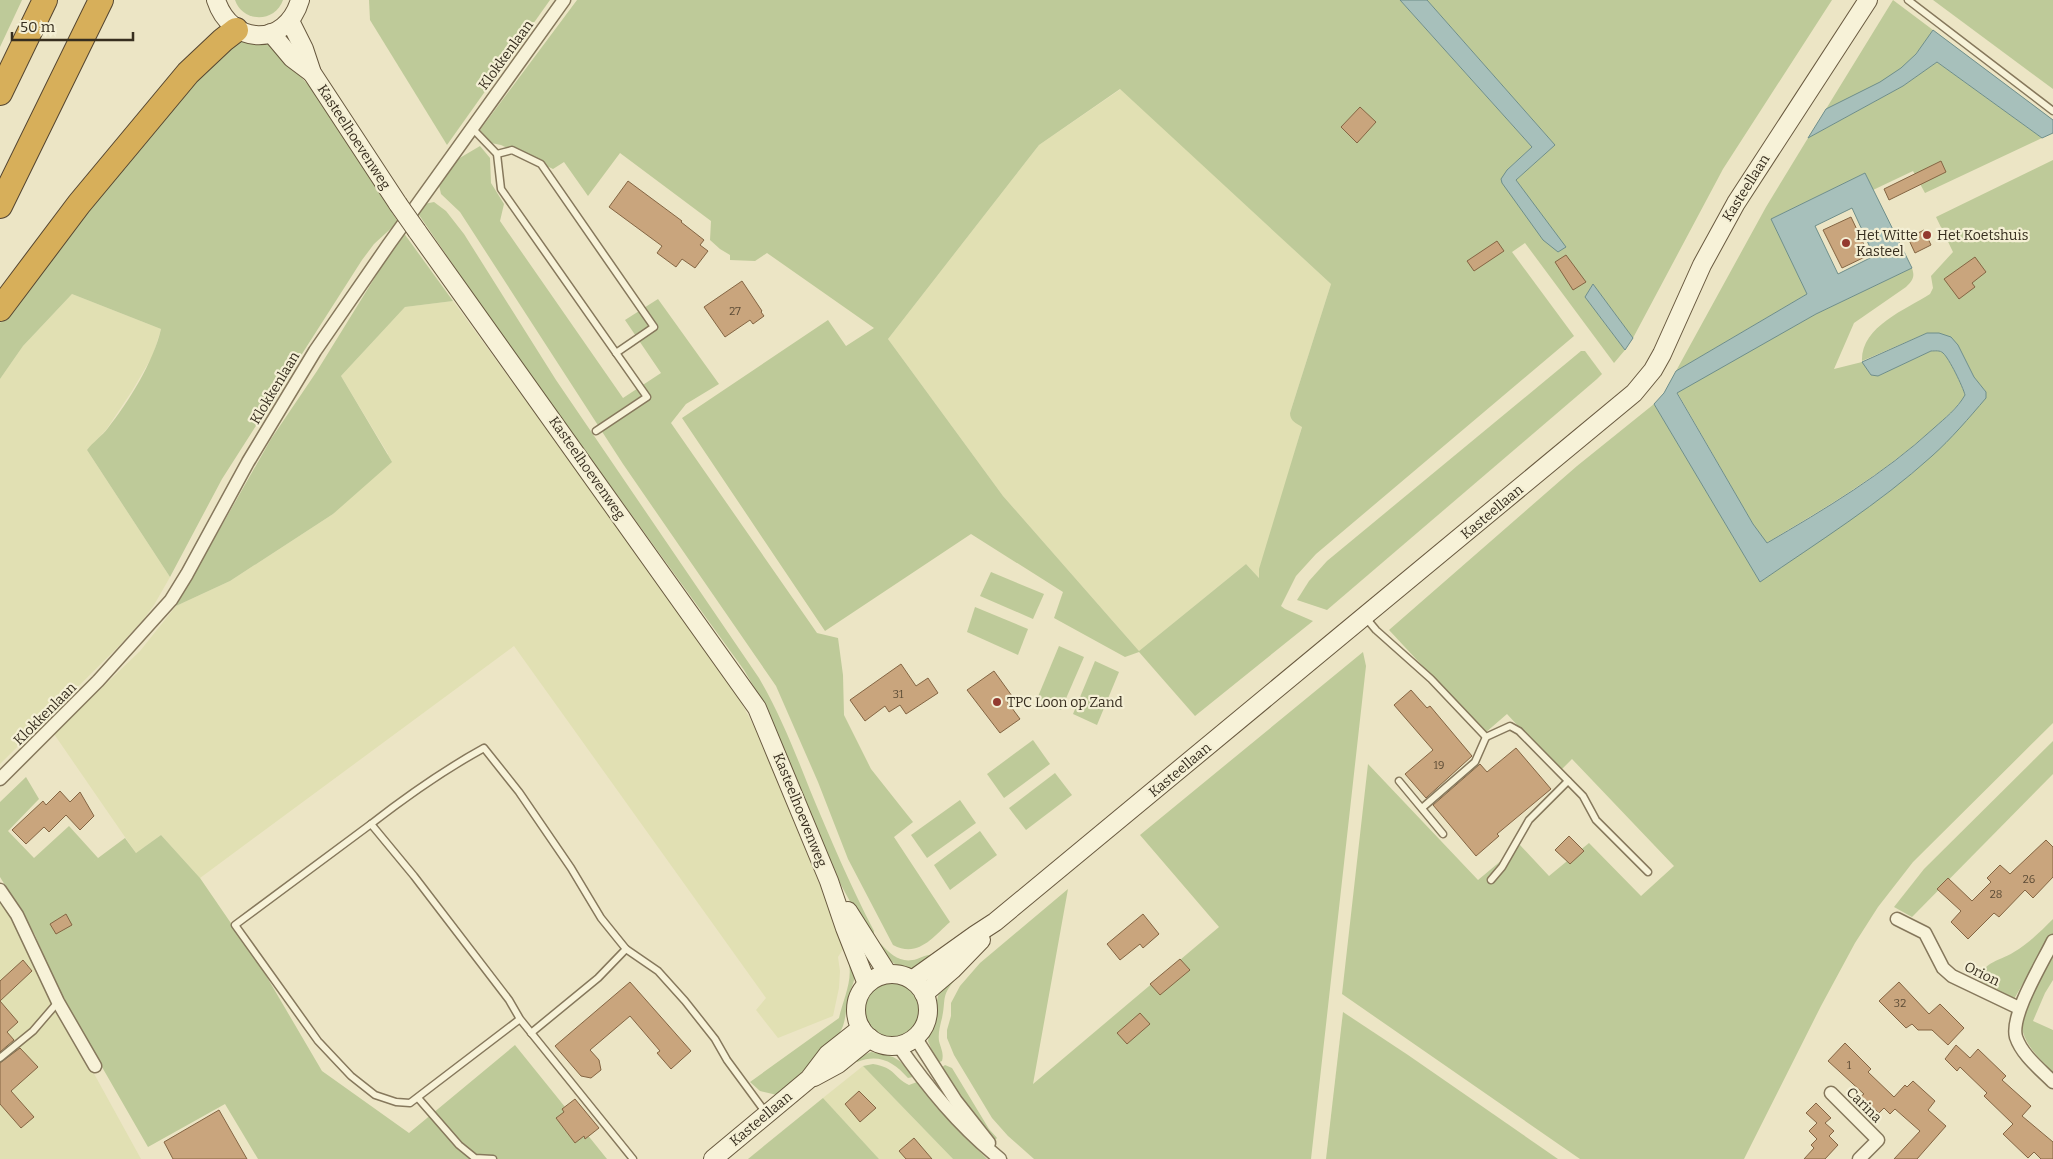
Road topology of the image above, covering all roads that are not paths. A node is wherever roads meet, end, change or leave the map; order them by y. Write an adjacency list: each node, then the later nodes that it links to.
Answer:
1 (45, 0): 12 (highway)
2 (101, 0): 16 (highway)
3 (216, 0): 9 (street)
4 (300, 0): 8 (street)
5 (564, 0): 14 (street, Klokkenlaan)
6 (1868, 0): 20 (street, Kasteellaan)
7 (1908, 0): 13 (lane)
8 (290, 21): 10 (street); 11 (street, Kasteelhoevenweg)
9 (236, 30): 10 (street); 17 (highway)
10 (271, 33): 11 (street, Kasteelhoevenweg)
11 (312, 73): 30 (street, Kasteelhoevenweg, bridge)
12 (0, 93)
13 (2053, 111)
14 (472, 128): 15 (lane); 22 (street, Klokkenlaan)
15 (497, 154): 18 (lane); 18 (lane)
16 (0, 206)
17 (0, 309)
18 (616, 353): 19 (lane)
19 (596, 431)
20 (1365, 617): 21 (lane); 33 (street, Kasteellaan)
21 (1486, 737): 24 (lane); 25 (lane)
22 (0, 780)
23 (1399, 781): 25 (lane)
24 (1568, 781): 28 (lane); 29 (lane)
25 (1422, 808): 27 (lane)
26 (371, 824): 35 (lane); 42 (lane); 51 (lane)
27 (1443, 834)
28 (1648, 872)
29 (1491, 880)
30 (829, 881): 36 (street, Kasteelhoevenweg); 38 (street, Kasteelhoevenweg)
31 (0, 890): 40 (street)
32 (1897, 919): 41 (street, Orion)
33 (996, 922): 37 (street, Kasteellaan); 39 (street, Kasteellaan)
34 (2053, 941): 41 (street)
35 (626, 949): 43 (lane); 52 (lane)
36 (888, 974): 37 (street); 38 (street)
37 (912, 980): 39 (street)
38 (867, 984): 44 (street)
39 (924, 994): 45 (street)
40 (58, 1002): 47 (lane); 48 (street)
41 (2019, 1008): 49 (street)
42 (520, 1019): 43 (lane); 51 (lane)
43 (531, 1032): 54 (lane)
44 (866, 1033): 46 (street); 52 (street, Kasteellaan)
45 (915, 1037): 46 (street); 56 (street)
46 (898, 1045): 56 (street)
47 (0, 1058)
48 (96, 1066)
49 (2053, 1082)
50 (1831, 1093): 57 (street, Carina)
51 (418, 1098): 53 (lane)
52 (767, 1114): 55 (street, Kasteellaan)
53 (493, 1159)
54 (633, 1159)
55 (713, 1159)
56 (1001, 1159)
57 (1860, 1159)

